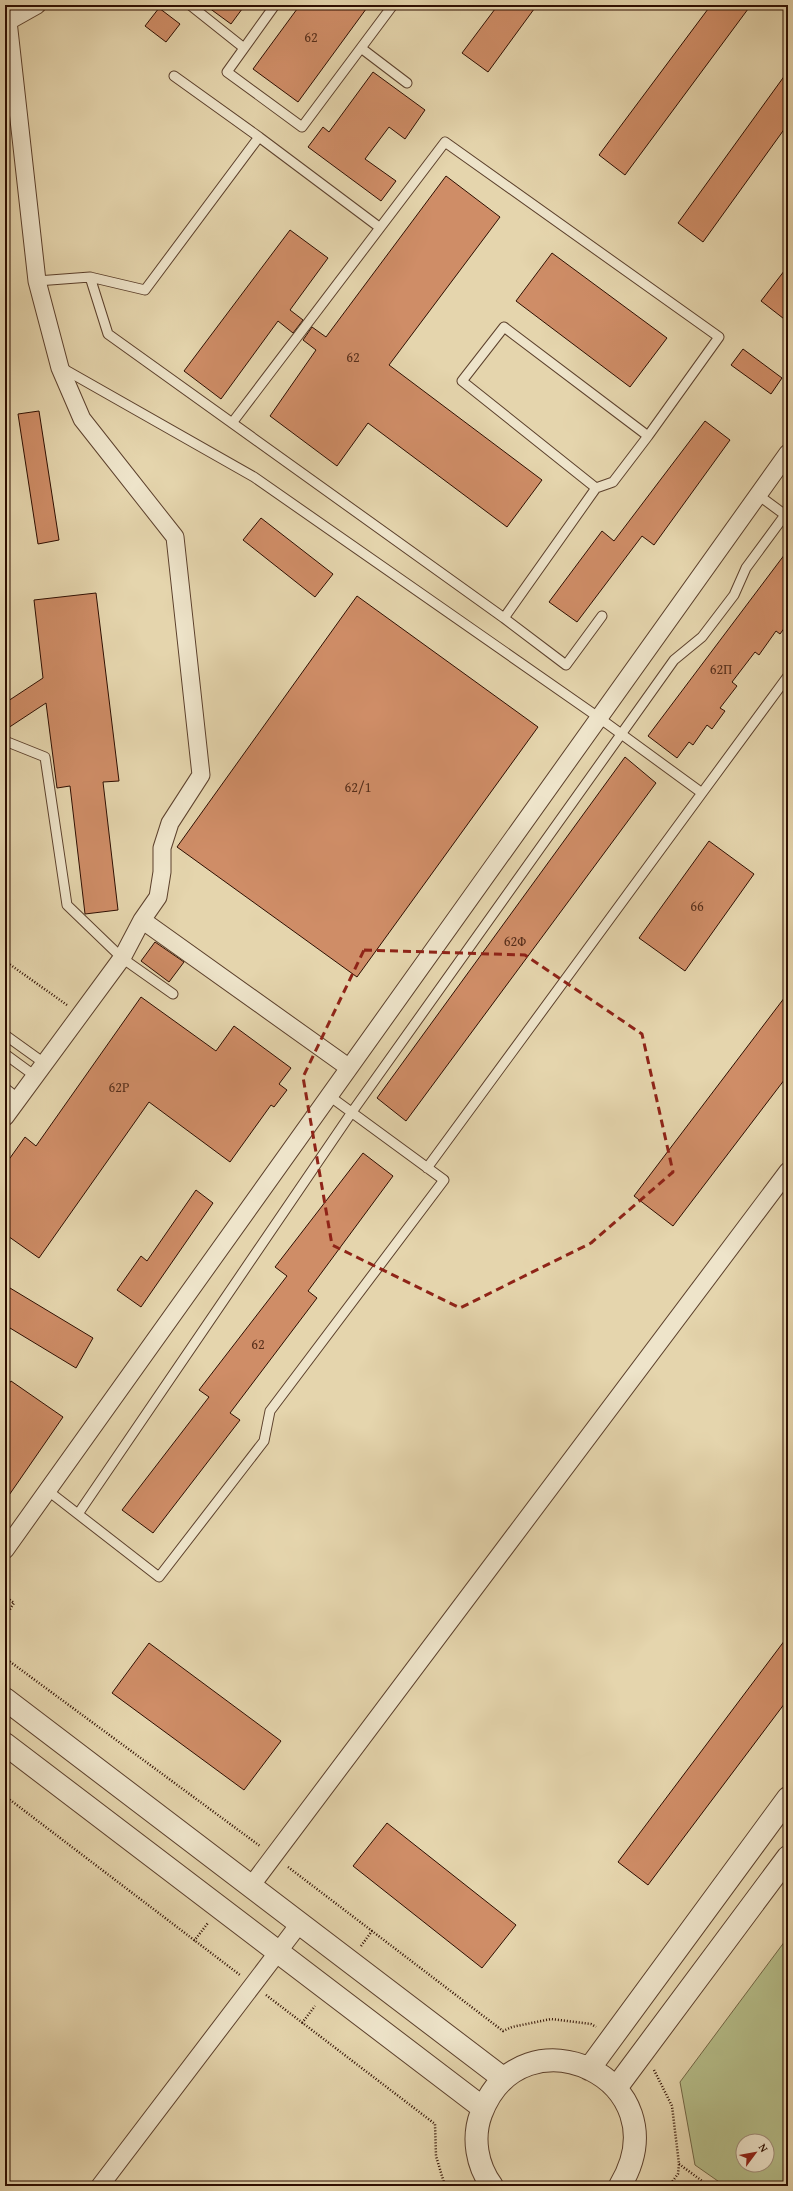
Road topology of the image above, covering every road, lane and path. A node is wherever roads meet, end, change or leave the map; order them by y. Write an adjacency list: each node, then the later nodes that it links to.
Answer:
1 (36, 5): 5 (street)
2 (190, 5): 6 (lane)
3 (275, 5): 6 (lane)
4 (393, 5): 7 (lane)
5 (7, 22): 13 (street)
6 (244, 48): 7 (lane)
7 (361, 48): 9 (lane)
8 (174, 76): 10 (lane)
9 (407, 83)
10 (259, 137): 11 (lane); 12 (lane)
11 (379, 227): 15 (lane); 16 (lane)
12 (90, 277): 13 (lane); 15 (lane)
13 (37, 281): 14 (street)
14 (60, 368): 24 (lane); 28 (street)
15 (232, 423): 22 (lane)
16 (648, 436): 18 (lane); 18 (lane)
17 (788, 453): 19 (street)
18 (596, 488): 22 (lane)
19 (758, 495): 20 (lane); 24 (street)
20 (787, 516): 25 (lane)
21 (602, 616): 22 (lane)
22 (504, 618)
23 (788, 676): 27 (lane)
24 (598, 717): 25 (lane); 35 (street)
25 (621, 734): 27 (lane); 40 (lane)
26 (5, 741): 29 (lane)
27 (702, 793): 42 (lane)
28 (142, 920): 29 (street); 35 (street)
29 (122, 958): 31 (lane); 32 (street)
30 (5, 961): 32 (path)
31 (173, 994)
32 (81, 1014): 36 (street)
33 (5, 1035): 36 (lane)
34 (5, 1054): 36 (lane)
35 (348, 1067): 38 (street)
36 (40, 1070): 39 (street)
37 (5, 1088): 39 (lane)
38 (328, 1095): 40 (lane); 44 (street)
39 (19, 1099): 41 (street)
40 (352, 1112): 42 (lane); 45 (lane)
41 (5, 1117)
42 (427, 1168): 45 (lane)
43 (788, 1171): 56 (street)
44 (47, 1490): 45 (lane); 46 (street)
45 (78, 1514)
46 (5, 1550)
47 (5, 1596): 48 (path)
48 (5, 1617)
49 (5, 1658): 54 (path)
50 (5, 1699): 56 (street)
51 (5, 1744): 58 (street)
52 (5, 1796): 59 (path)
53 (788, 1798): 60 (street)
54 (264, 1849)
55 (788, 1857): 62 (street)
56 (251, 1886): 57 (street)
57 (300, 1923): 58 (street); 61 (street)
58 (277, 1951): 59 (street); 63 (street)
59 (252, 1984): 65 (street); 66 (path)
60 (589, 2068): 61 (street); 62 (street)
61 (504, 2079): 63 (street)
62 (616, 2088): 68 (street)
63 (483, 2108): 67 (street)
64 (679, 2164): 69 (path)
65 (100, 2186)
66 (445, 2186)
67 (492, 2186)
68 (620, 2186)
69 (709, 2186)

